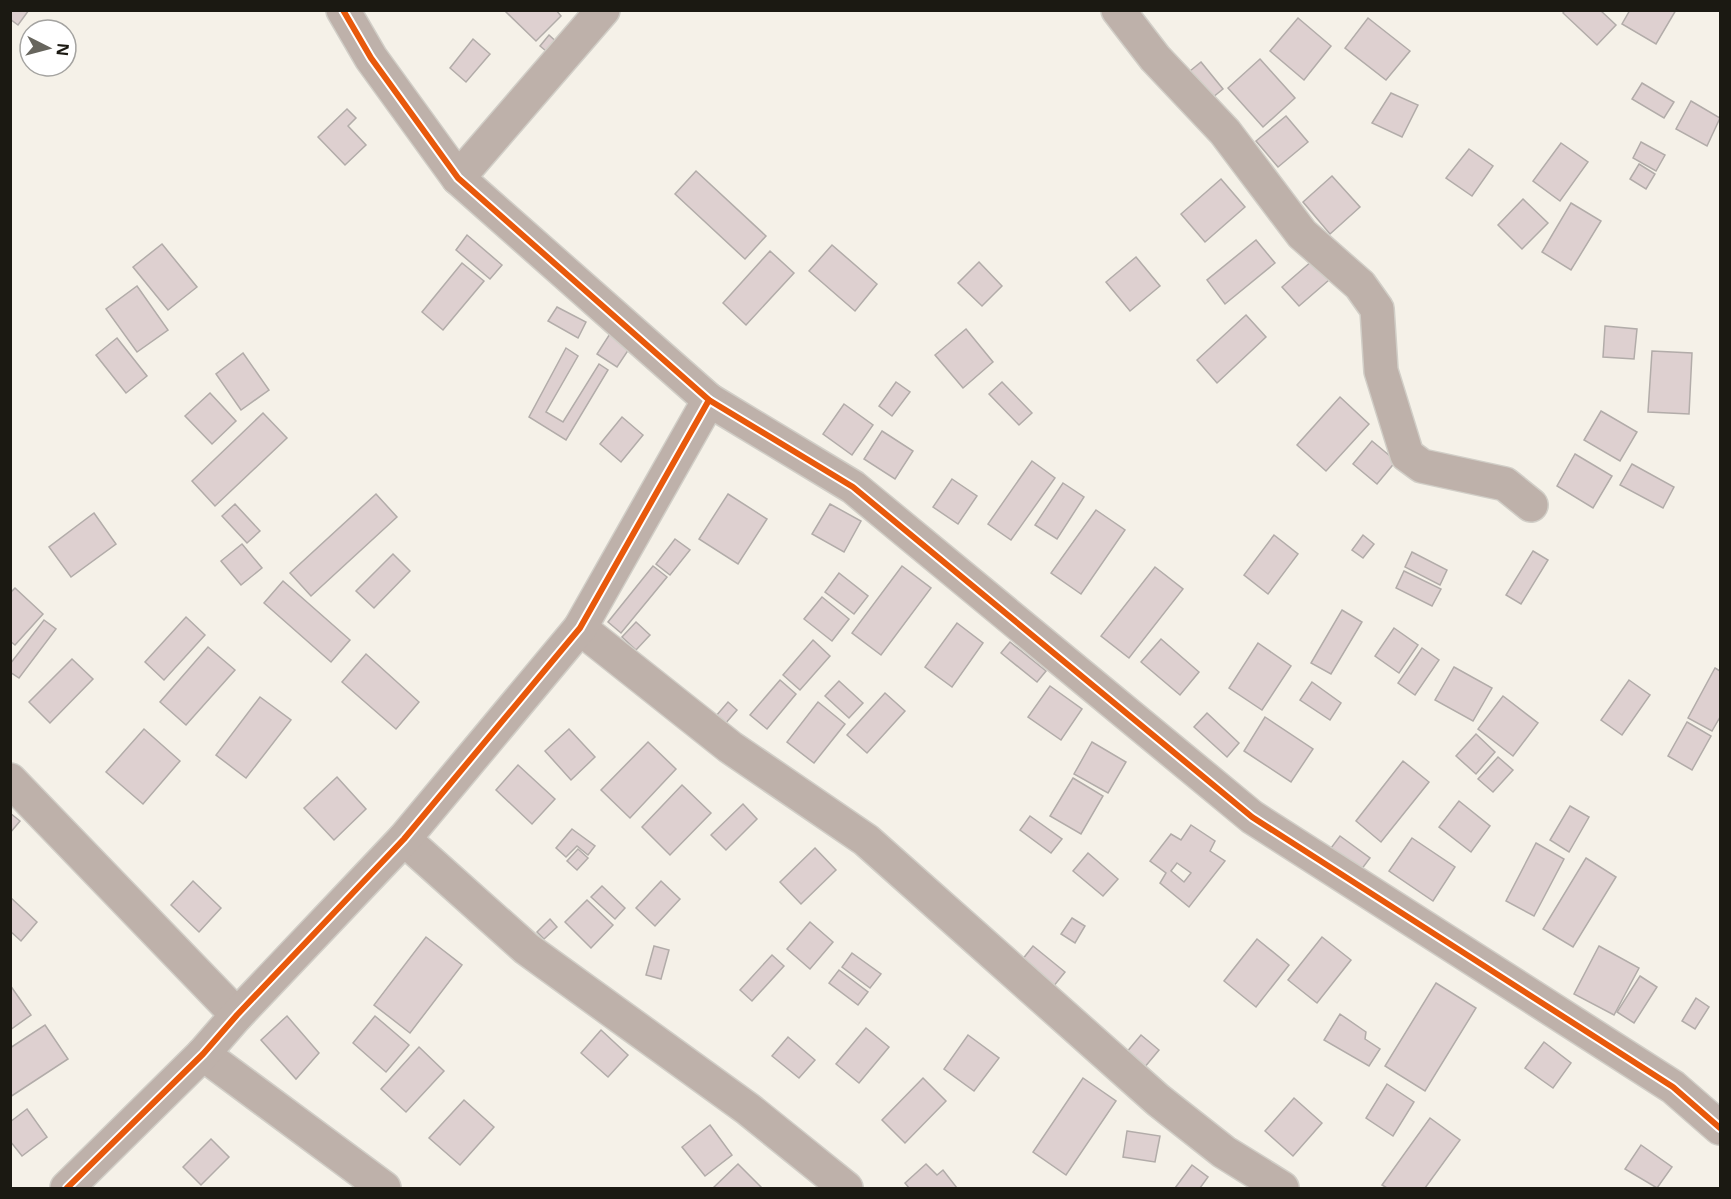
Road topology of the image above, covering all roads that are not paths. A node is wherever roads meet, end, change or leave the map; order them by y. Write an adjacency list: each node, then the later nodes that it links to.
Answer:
1 (343, 10): 4 (street)
2 (603, 10): 4 (street)
3 (1118, 10): 6 (street)
4 (458, 178): 5 (street)
5 (710, 400): 7 (street); 12 (street)
6 (1532, 505)
7 (580, 628): 9 (street); 16 (street)
8 (10, 780): 10 (street)
9 (404, 839): 10 (street); 15 (street)
10 (237, 1015): 11 (street)
11 (203, 1054): 13 (street); 14 (street)
12 (1720, 1128)
13 (67, 1188)
14 (384, 1188)
15 (846, 1188)
16 (1282, 1188)

